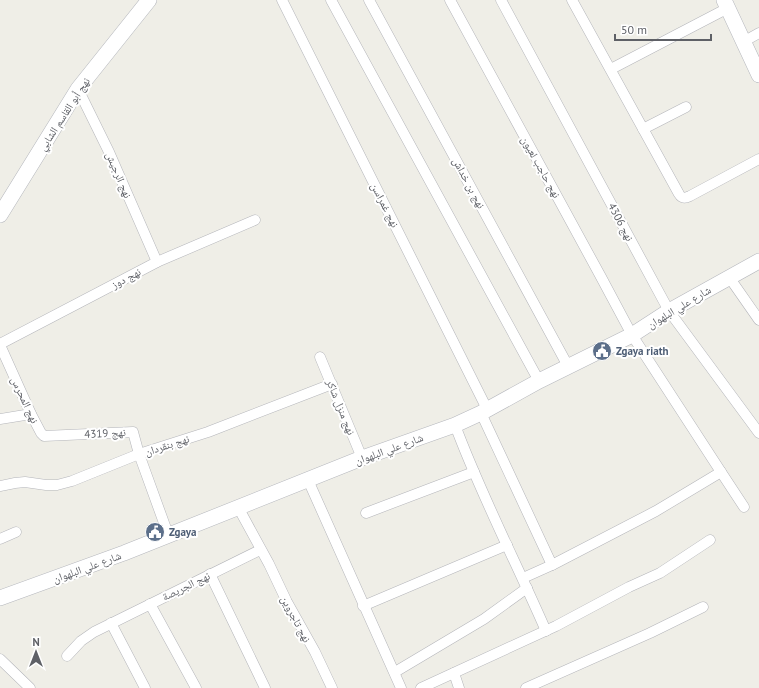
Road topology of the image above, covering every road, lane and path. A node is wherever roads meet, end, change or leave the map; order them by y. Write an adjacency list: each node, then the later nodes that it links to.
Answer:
1 (149, 0): 13 (street, نهج أبو القاسم الشابي)
2 (282, 0): 31 (street, نهج غمراسن)
3 (332, 0): 29 (street)
4 (369, 0): 28 (street, نهج بن خداش)
5 (450, 0): 24 (street, نهج حاجب لعيون)
6 (501, 0): 22 (street, نهج 4306)
7 (572, 0): 11 (street)
8 (726, 4): 10 (street); 11 (street)
9 (759, 33): 10 (street)
10 (743, 42): 12 (street)
11 (611, 69): 15 (street)
12 (759, 75)
13 (78, 88): 17 (street, نهج أبو القاسم الشابي); 20 (street, نهج الرجيش)
14 (686, 107): 15 (street)
15 (643, 129): 16 (street)
16 (759, 159)
17 (0, 214)
18 (255, 220): 20 (street, نهج دوز)
19 (759, 261): 21 (street, شارع علي البلهوان)
20 (157, 262): 25 (street, نهج دوز)
21 (729, 277): 22 (street, شارع علي البلهوان); 23 (street)
22 (669, 312): 24 (street, شارع علي البلهوان); 36 (street, نهج 4306)
23 (759, 320)
24 (632, 335): 28 (street, شارع علي البلهوان); 40 (street, نهج حاجب لعيون)
25 (0, 345): 27 (street, نهج المحرس)
26 (320, 357): 30 (street, نهج منزل شاكر)
27 (3, 361): 32 (street, نهج المحرس)
28 (568, 366): 29 (street, شارع علي البلهوان)
29 (539, 381): 31 (street, شارع علي البلهوان)
30 (332, 384): 37 (street, نهج بنقردان); 38 (street, نهج منزل شاكر)
31 (484, 411): 34 (street, شارع علي البلهوان); 52 (street, نهج غمراسن)
32 (32, 414): 33 (street); 35 (street, نهج المحرس)
33 (0, 419)
34 (456, 425): 38 (street, شارع علي البلهوان); 39 (street)
35 (41, 433): 37 (street, نهج 4319)
36 (759, 433)
37 (139, 454): 42 (street, نهج بنقردان); 47 (street, نهج 4319)
38 (362, 458): 41 (street, شارع علي البلهوان)
39 (474, 472): 45 (street); 50 (street)
40 (721, 472): 44 (street, نهج حاجب لعيون); 52 (street)
41 (308, 480): 43 (street, شارع علي البلهوان); 58 (street)
42 (0, 486)
43 (238, 507): 47 (street, شارع علي البلهوان); 51 (street, نهج تاجروين)
44 (744, 507)
45 (366, 513)
46 (16, 532): 48 (street)
47 (168, 534): 56 (street, شارع علي البلهوان)
48 (0, 539)
49 (710, 540): 61 (street)
50 (507, 545): 54 (street); 58 (street)
51 (260, 550): 53 (street, نهج الجريصة); 70 (street, نهج تاجروين)
52 (552, 565): 54 (street)
53 (210, 574): 57 (street, نهج الجريصة); 69 (street)
54 (523, 578): 55 (street)
55 (527, 588): 61 (street); 64 (street)
56 (0, 598)
57 (150, 604): 60 (street, نهج الجريصة); 68 (street)
58 (363, 606): 64 (street)
59 (703, 607): 74 (street)
60 (111, 623): 62 (street, نهج الجريصة); 67 (street)
61 (546, 631): 65 (street)
62 (66, 656)
63 (0, 659): 66 (street)
64 (394, 672): 71 (street)
65 (454, 673): 72 (street); 73 (street)
66 (30, 688)
67 (145, 688)
68 (196, 688)
69 (265, 688)
70 (332, 688)
71 (401, 688)
72 (421, 688)
73 (459, 688)
74 (526, 688)

